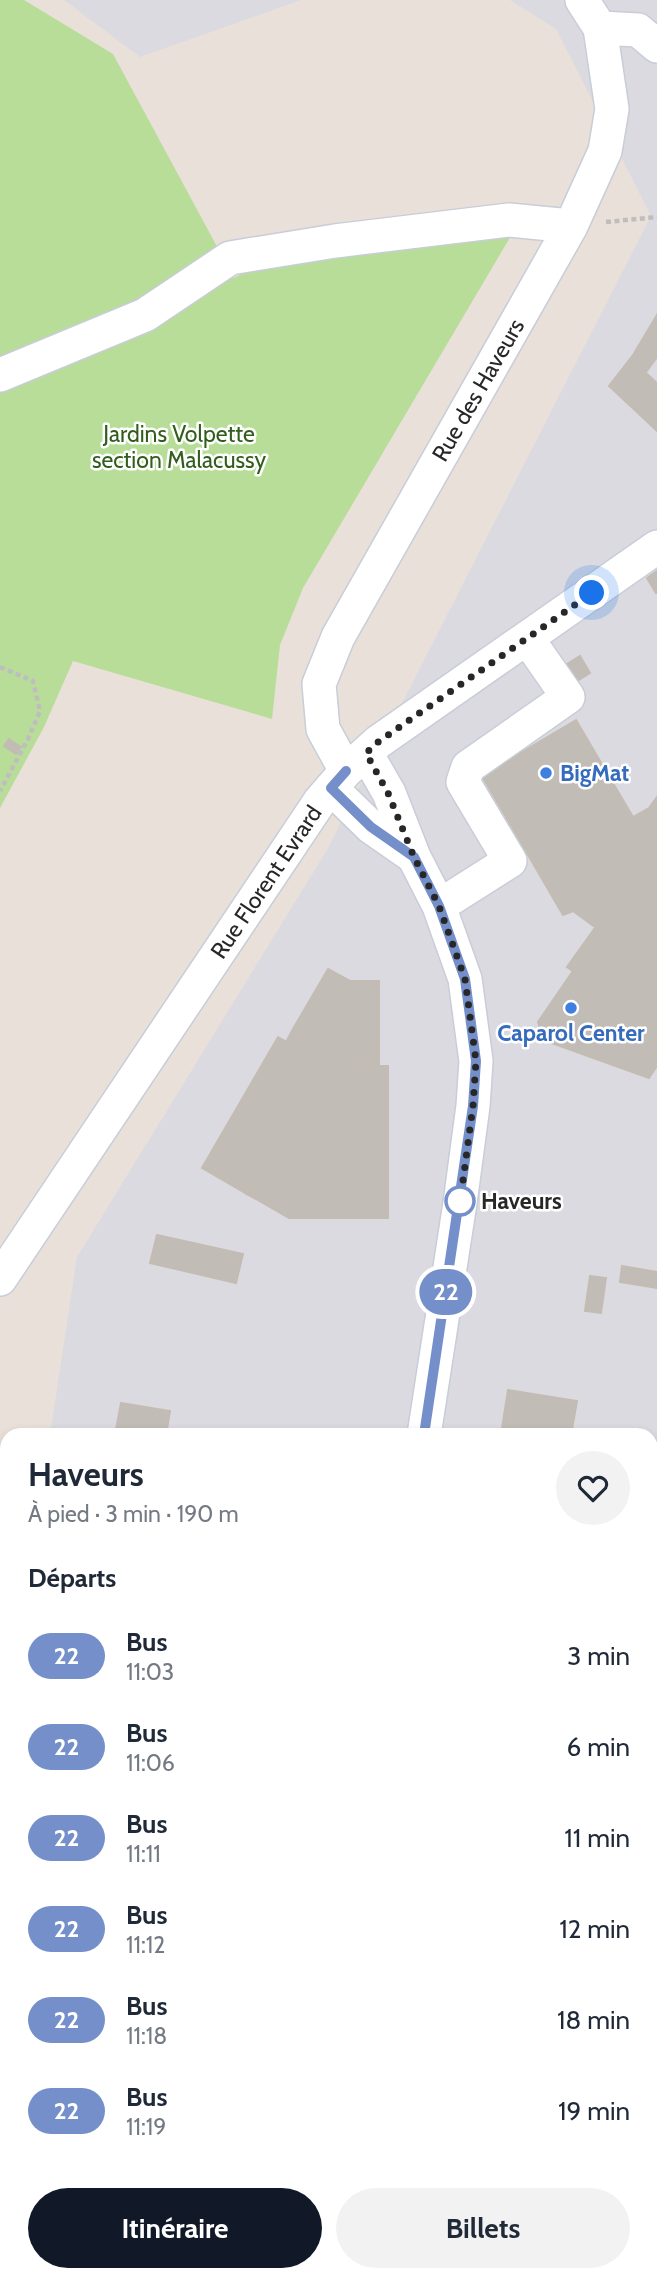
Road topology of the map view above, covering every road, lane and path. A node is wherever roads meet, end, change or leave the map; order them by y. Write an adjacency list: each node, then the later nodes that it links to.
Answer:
1 (582, 0): 2 (street, Rue des Haveurs)
2 (600, 28): 3 (street); 5 (street, Rue des Haveurs)
3 (657, 46)
4 (657, 217): 5 (path)
5 (571, 226): 6 (street); 10 (street, Rue des Haveurs)
6 (0, 375)
7 (657, 547): 8 (street, Rue Florent Evrard)
8 (527, 638): 10 (street, Rue Florent Evrard); 13 (street)
9 (0, 667): 11 (path)
10 (348, 771): 12 (street); 12 (street, Rue des Haveurs); 14 (street, Rue Florent Evrard)
11 (0, 791)
12 (414, 857): 13 (street, Rue des Haveurs)
13 (439, 906): 15 (street, Rue des Haveurs)
14 (0, 1279)
15 (425, 1428)

